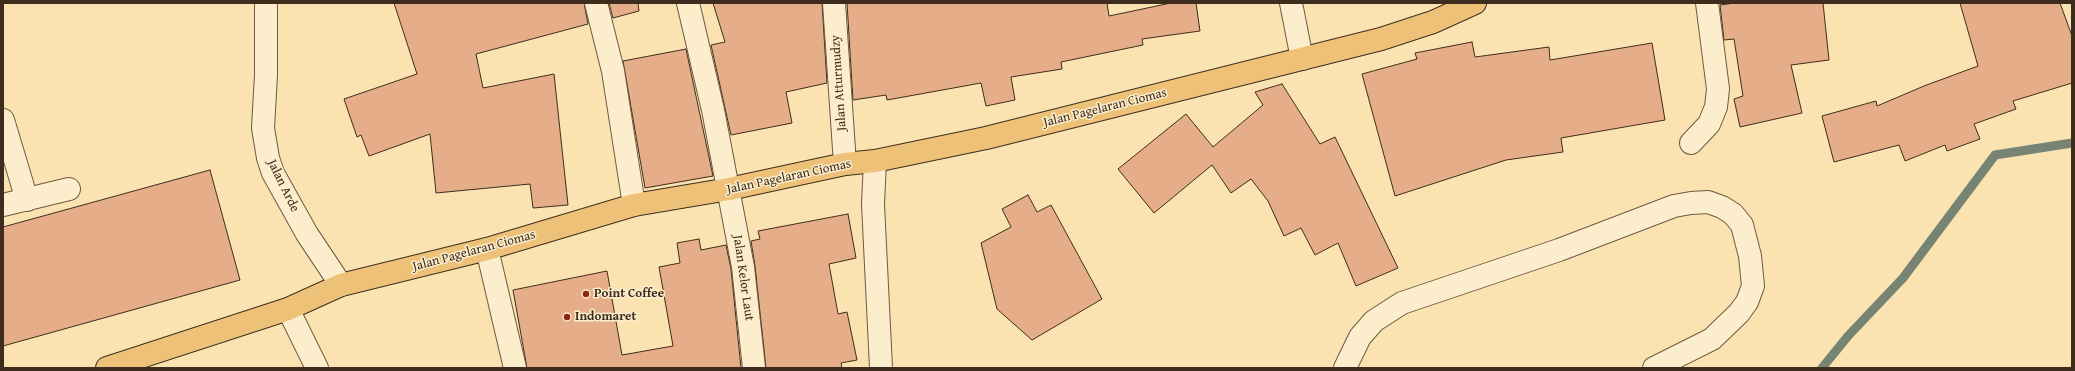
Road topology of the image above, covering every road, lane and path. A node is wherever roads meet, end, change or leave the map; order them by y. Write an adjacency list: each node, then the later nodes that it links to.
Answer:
1 (266, 3): 19 (street, Jalan Arde)
2 (596, 3): 17 (street)
3 (688, 3): 14 (street, Jalan Kelor Laut)
4 (834, 3): 12 (street, Jalan Atturmudzy)
5 (1291, 3): 8 (street)
6 (1475, 3): 8 (main road, Jalan Pagelaran Ciomas)
7 (1708, 3): 10 (street)
8 (1302, 59): 11 (main road, Jalan Pagelaran Ciomas)
9 (3, 120): 15 (street)
10 (1691, 143)
11 (875, 161): 12 (main road, Jalan Pagelaran Ciomas); 25 (street)
12 (845, 164): 14 (main road, Jalan Pagelaran Ciomas)
13 (69, 189): 15 (street)
14 (729, 189): 17 (main road, Jalan Pagelaran Ciomas); 24 (street, Jalan Kelor Laut)
15 (27, 200): 16 (street)
16 (3, 205)
17 (634, 205): 18 (main road, Jalan Pagelaran Ciomas)
18 (487, 249): 19 (main road, Jalan Pagelaran Ciomas); 23 (street)
19 (341, 285): 20 (main road, Jalan Pagelaran Ciomas)
20 (288, 309): 21 (main road, Jalan Pagelaran Ciomas); 22 (street)
21 (107, 368)
22 (317, 368)
23 (515, 368)
24 (754, 368)
25 (881, 368)
26 (1345, 368): 27 (street)
27 (1654, 368)

